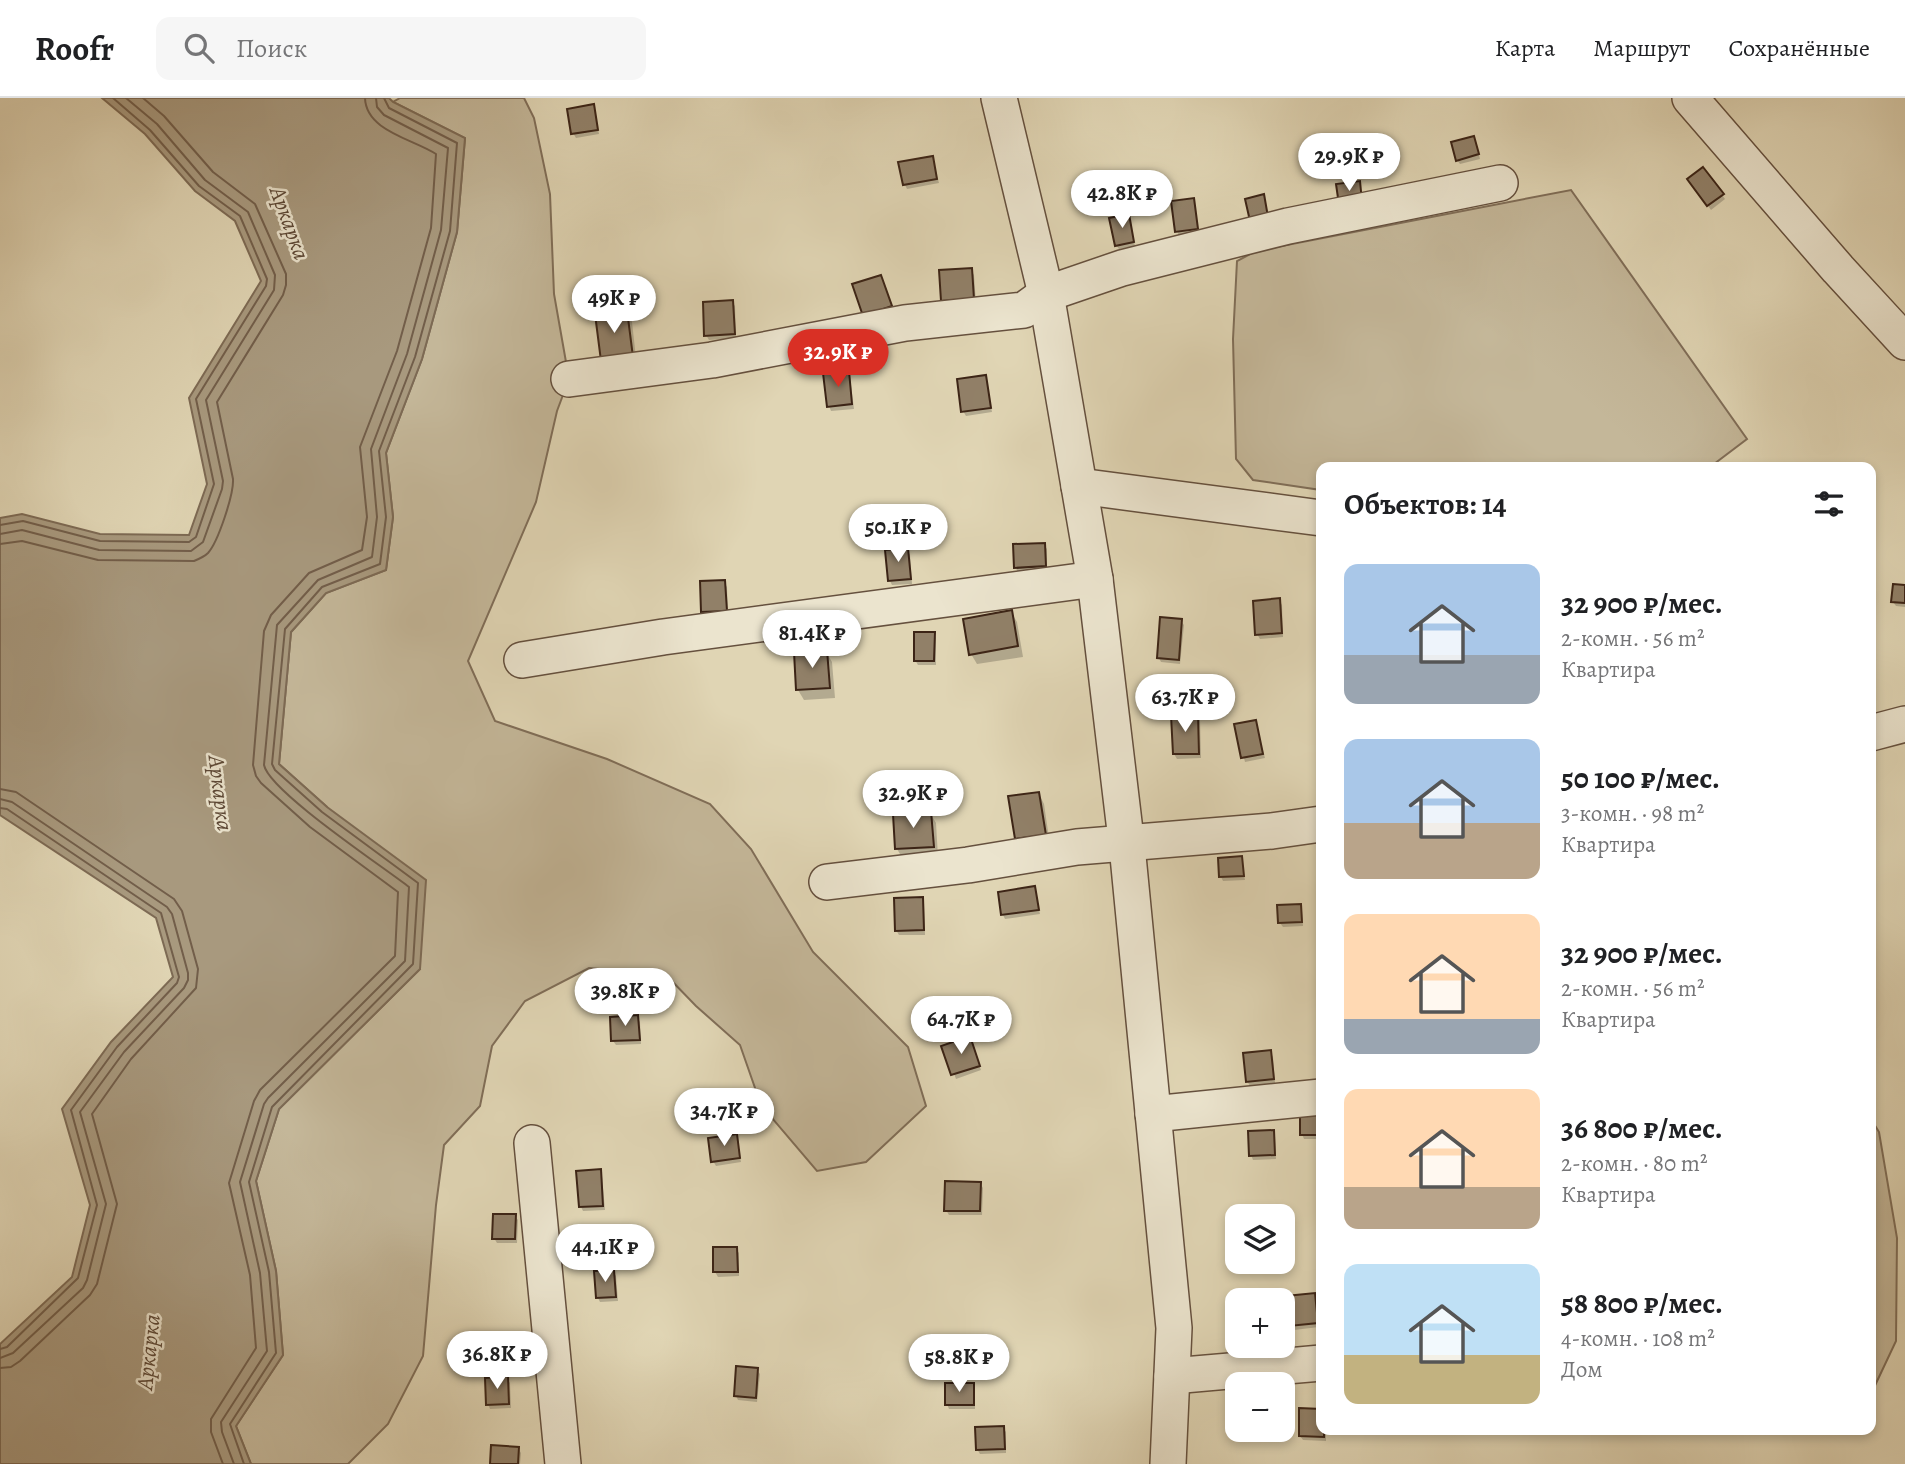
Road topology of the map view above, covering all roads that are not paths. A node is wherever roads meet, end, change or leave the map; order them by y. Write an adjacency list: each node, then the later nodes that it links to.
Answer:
1 (999, 98): 4 (street)
2 (1690, 98): 5 (street)
3 (1500, 183): 4 (street)
4 (1046, 294): 6 (street); 7 (street)
5 (1905, 342)
6 (569, 379)
7 (1079, 486): 8 (street); 9 (street)
8 (1316, 517)
9 (1095, 579): 10 (street); 14 (street)
10 (522, 660)
11 (1905, 724): 12 (street)
12 (1876, 732)
13 (1316, 825): 14 (street)
14 (1126, 842): 15 (street); 17 (street)
15 (827, 882)
16 (1316, 1098): 17 (street)
17 (1153, 1114): 20 (street)
18 (532, 1143): 21 (street)
19 (1316, 1363): 20 (street)
20 (1172, 1376): 22 (street)
21 (563, 1464)
22 (1168, 1464)

